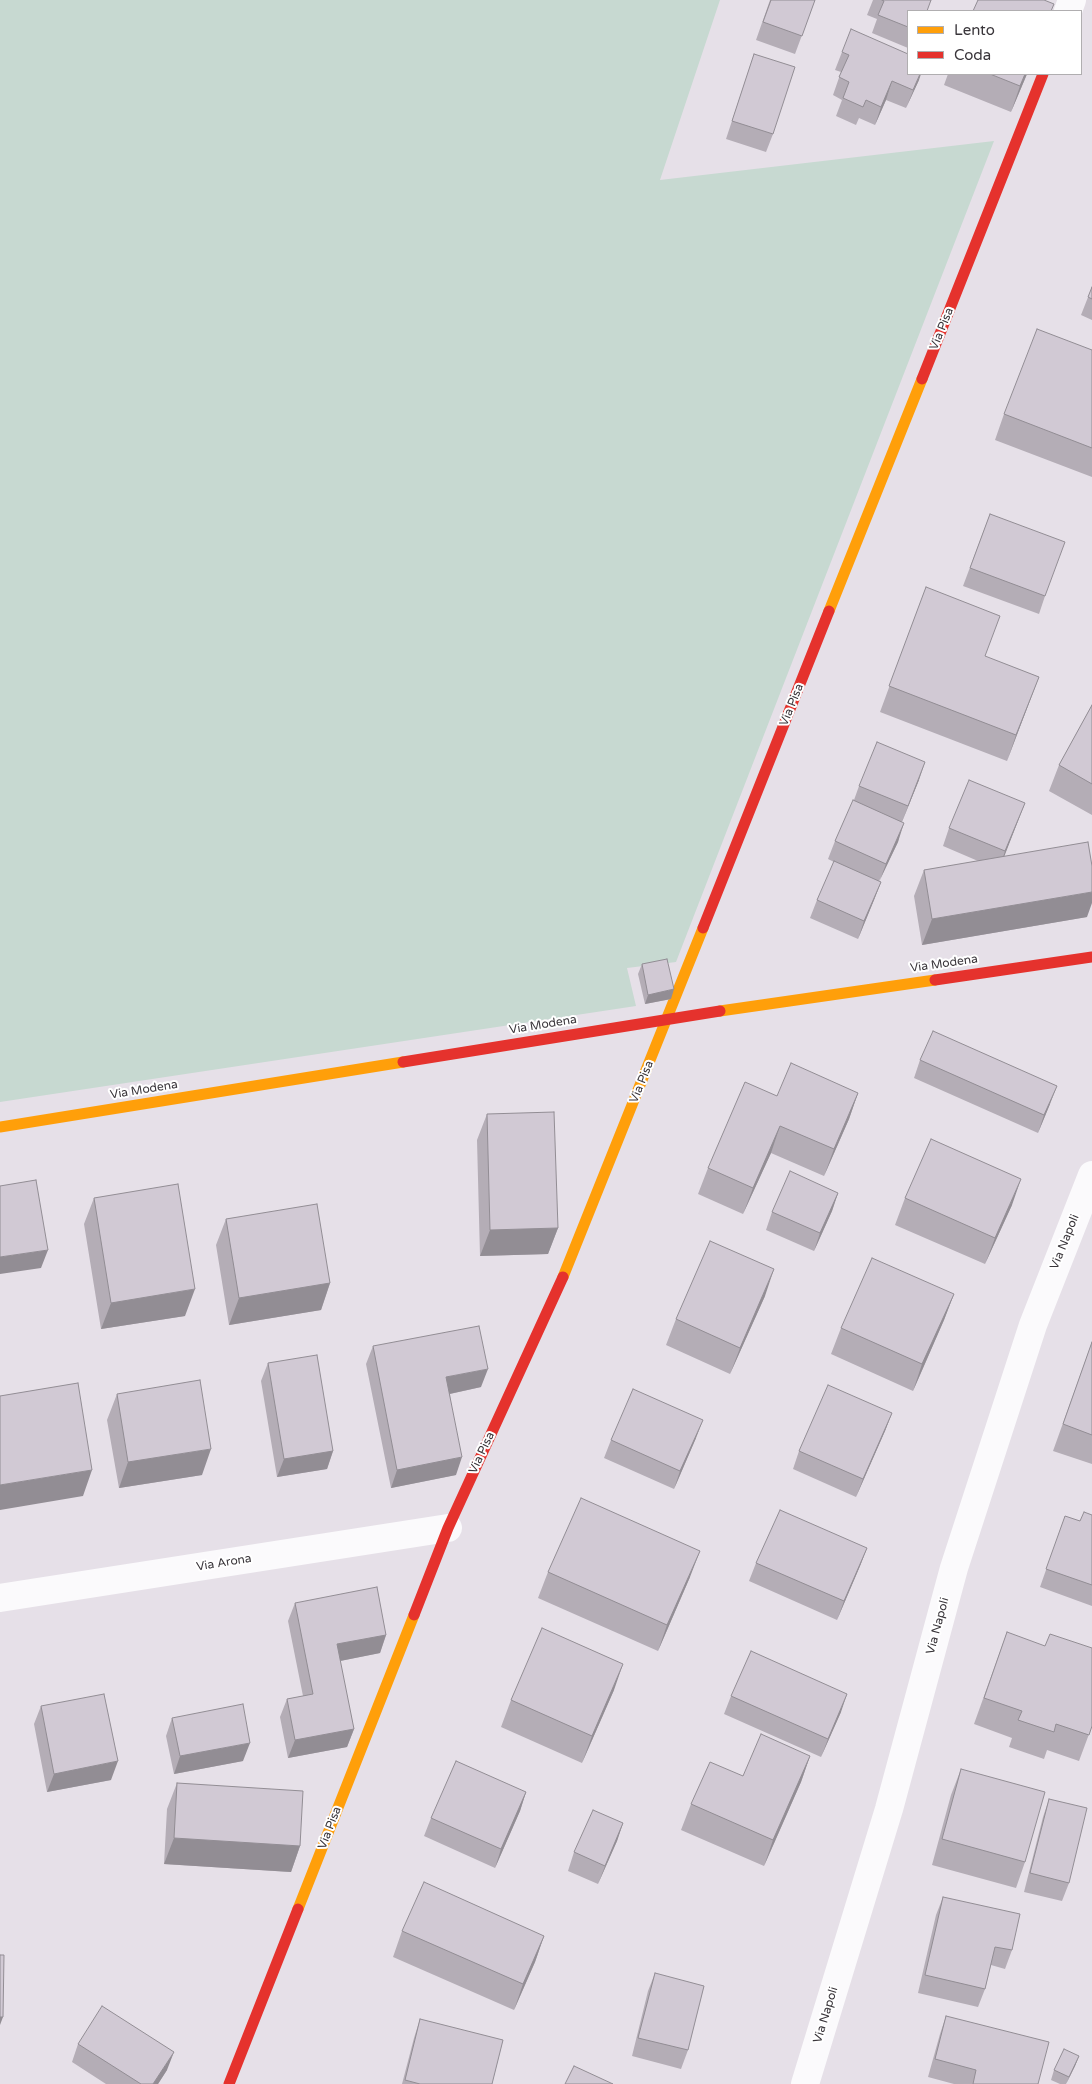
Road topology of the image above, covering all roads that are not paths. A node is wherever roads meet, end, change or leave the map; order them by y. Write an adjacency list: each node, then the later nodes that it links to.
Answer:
1 (1043, 75): 3 (street, Via Pisa)
2 (1092, 956): 3 (street, Via Modena)
3 (667, 1019): 4 (street, Via Modena); 6 (street, Via Pisa)
4 (0, 1127)
5 (1092, 1175): 9 (street, Via Napoli)
6 (448, 1528): 7 (street, Via Arona); 8 (street, Via Pisa)
7 (0, 1598)
8 (229, 2084)
9 (805, 2084)

